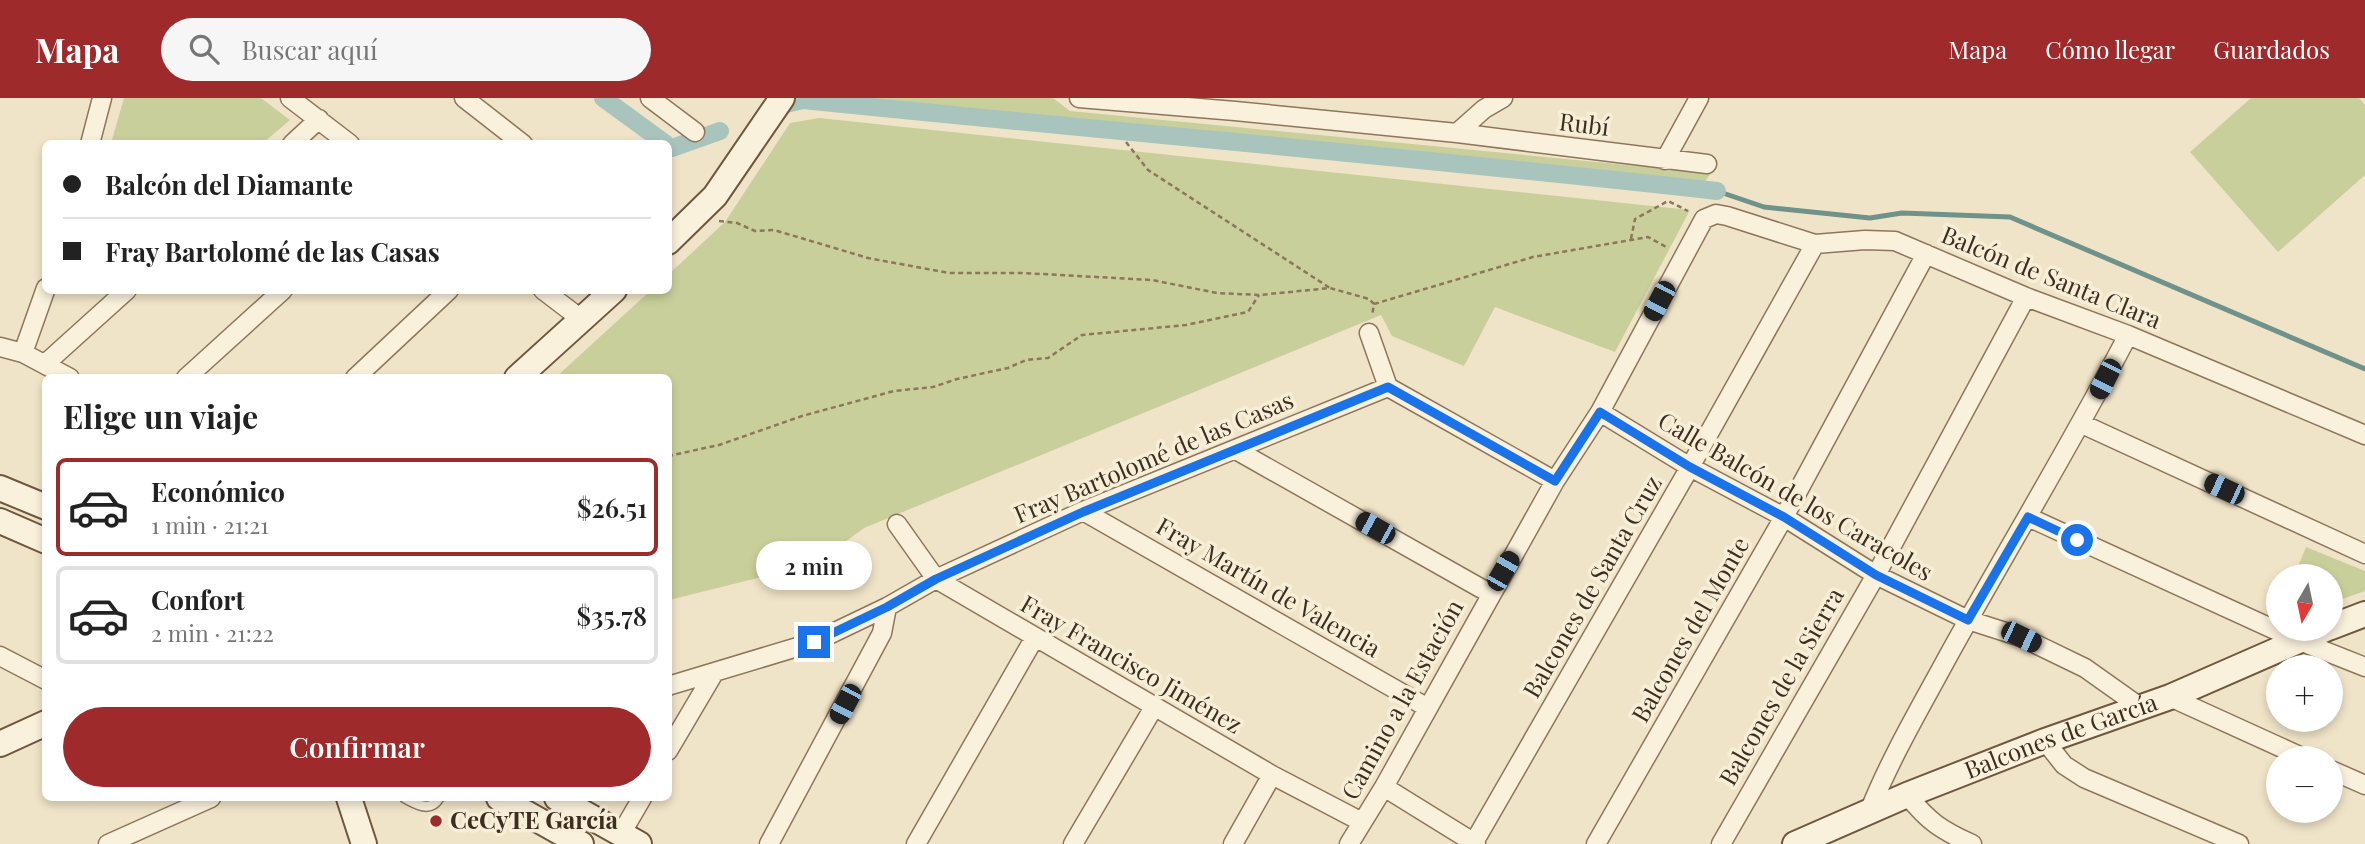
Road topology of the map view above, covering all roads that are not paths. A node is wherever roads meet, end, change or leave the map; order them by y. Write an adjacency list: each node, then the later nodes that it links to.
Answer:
1 (102, 98): 14 (street)
2 (290, 98): 11 (street)
3 (464, 98): 17 (street)
4 (650, 98): 12 (street)
5 (782, 98): 21 (street)
6 (1079, 98): 10 (street, Rubí)
7 (1250, 98): 10 (street)
8 (1503, 98): 13 (street)
9 (1699, 98): 18 (street)
10 (1235, 111): 13 (street, Rubí)
11 (319, 120): 15 (street); 16 (street)
12 (695, 132)
13 (1457, 133): 18 (street, Rubí)
14 (91, 140)
15 (296, 140)
16 (345, 140)
17 (518, 140)
18 (1665, 160): 19 (street, Rubí)
19 (1707, 164)
20 (1706, 218): 22 (street, Balcón de Santa Clara); 42 (street, Camino a la Estación)
21 (672, 238)
22 (1815, 244): 23 (street, Balcón de Santa Clara); 46 (street, Balcones de Santa Cruz)
23 (1926, 254): 30 (street, Balcón de Santa Clara); 51 (street, Balcones del Monte)
24 (44, 294): 35 (street)
25 (123, 294): 36 (street)
26 (279, 294): 38 (street)
27 (445, 294): 39 (street)
28 (548, 294): 31 (street)
29 (609, 294): 31 (street)
30 (2026, 297): 33 (street, Balcón de Santa Clara); 57 (street, Balcones de la Sierra)
31 (581, 319): 40 (street)
32 (1369, 333): 41 (street)
33 (2128, 335): 43 (street); 44 (street, Balcón de Santa Clara)
34 (0, 346): 35 (street)
35 (23, 353): 36 (street)
36 (45, 363): 37 (street)
37 (63, 374)
38 (190, 374)
39 (359, 374)
40 (521, 374)
41 (1388, 387): 45 (street, Fray Bartolomé de las Casas); 47 (street)
42 (1600, 412): 46 (street, Calle Balcón de los Caracoles); 47 (street, Camino a la Estación)
43 (2082, 424): 52 (street); 56 (street)
44 (2365, 435)
45 (1236, 450): 50 (street, Fray Bartolomé de las Casas); 59 (street)
46 (1690, 467): 51 (street, Calle Balcón de los Caracoles); 105 (street, Balcones de Santa Cruz)
47 (1555, 481): 59 (street, Camino a la Estación)
48 (0, 488): 49 (street)
49 (42, 505)
50 (1083, 512): 58 (street, Fray Bartolomé de las Casas); 76 (street, Fray Martín de Valencia)
51 (1784, 517): 57 (street, Calle Balcón de los Caracoles); 106 (street, Balcones del Monte)
52 (2028, 517): 62 (street); 64 (street)
53 (0, 521): 55 (street)
54 (897, 524): 58 (street, Fray Francisco Jiménez)
55 (42, 539)
56 (2365, 554)
57 (1876, 575): 62 (street, Calle Balcón de los Caracoles); 107 (street, Balcones de la Sierra)
58 (936, 579): 60 (street, Fray Bartolomé de las Casas); 65 (street, Fray Francisco Jiménez)
59 (1490, 594): 76 (street, Camino a la Estación)
60 (887, 607): 70 (street, Fray Bartolomé de las Casas); 100 (street)
61 (2365, 614): 63 (street, Balcones de García)
62 (1968, 620): 75 (street, Calle Balcón de los Caracoles); 94 (street)
63 (2343, 623)
64 (2266, 626)
65 (1035, 637): 74 (street, Fray Francisco Jiménez); 101 (street)
66 (2295, 641): 73 (street, Balcones de García)
67 (2300, 641): 69 (street)
68 (1, 657): 71 (street)
69 (2365, 667)
70 (714, 673): 72 (street, Fray Bartolomé de las Casas); 80 (street)
71 (42, 678)
72 (672, 684)
73 (2170, 698): 75 (street, Balcones de García); 81 (street)
74 (1154, 706): 82 (street, Fray Francisco Jiménez); 102 (street)
75 (2140, 707): 78 (street, Balcones de García)
76 (1428, 708): 85 (street, Camino a la Estación)
77 (42, 725): 79 (street)
78 (2045, 741): 86 (street, Balcones de García); 110 (street)
79 (0, 744)
80 (672, 744)
81 (2277, 746)
82 (1272, 775): 95 (street, Fray Francisco Jiménez); 103 (street)
83 (2343, 775): 84 (street)
84 (2365, 785)
85 (1384, 787): 95 (street, Camino a la Estación); 105 (street)
86 (1907, 795): 94 (street, Balcones de García); 109 (street)
87 (204, 801): 97 (street)
88 (350, 801): 98 (street)
89 (411, 801): 90 (lane)
90 (437, 801)
91 (504, 801): 99 (street)
92 (562, 801): 96 (street)
93 (641, 801): 96 (street)
94 (1869, 812): 108 (street, Balcones de García)
95 (1362, 822): 104 (street, Camino a la Estación)
96 (630, 839)
97 (108, 844)
98 (363, 844)
99 (581, 844)
100 (769, 844)
101 (916, 844)
102 (1073, 844)
103 (1233, 844)
104 (1349, 844)
105 (1474, 844)
106 (1596, 844)
107 (1721, 844)
108 (1795, 844)
109 (1972, 844)
110 (2239, 844)

